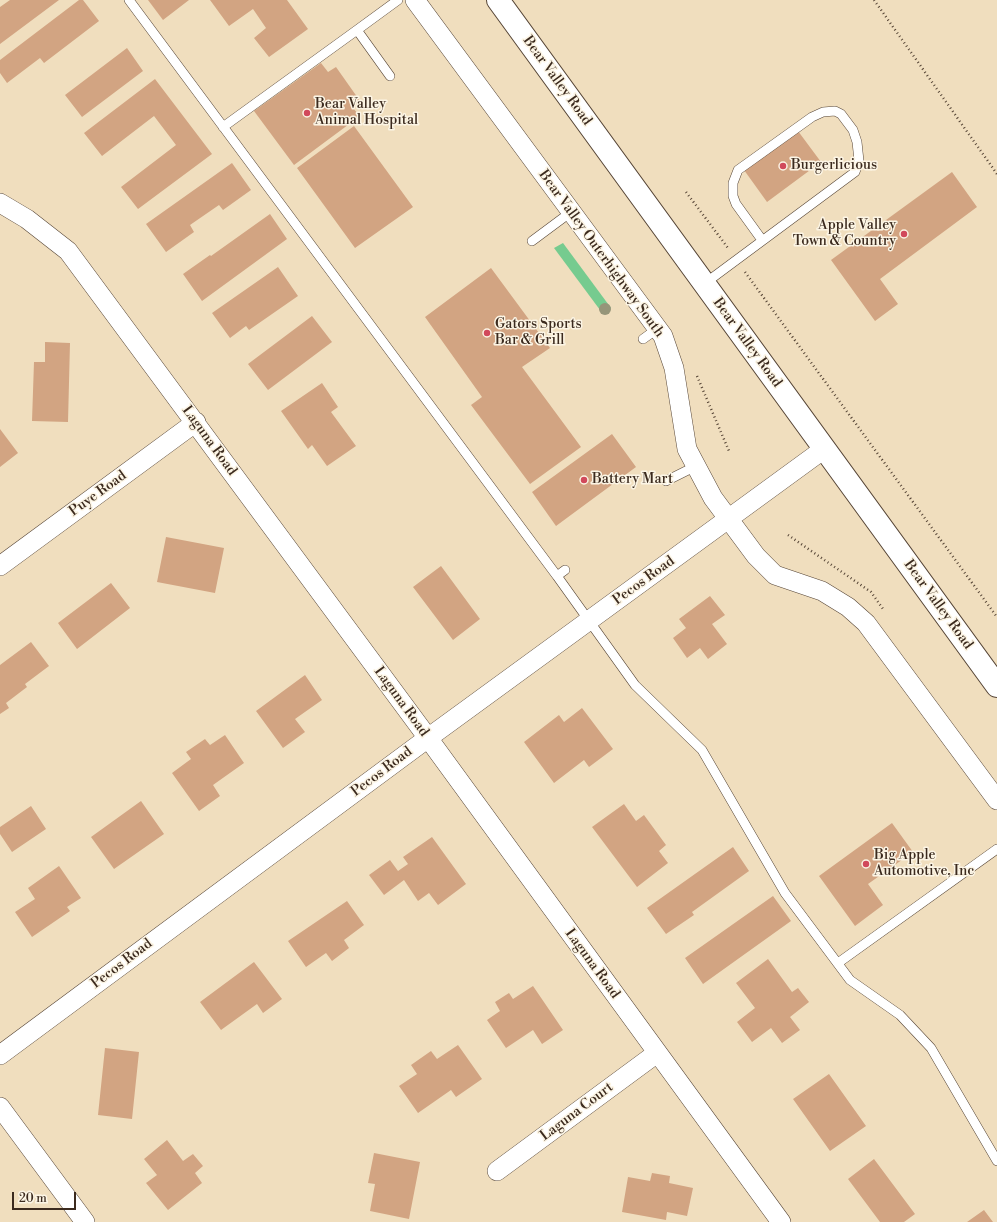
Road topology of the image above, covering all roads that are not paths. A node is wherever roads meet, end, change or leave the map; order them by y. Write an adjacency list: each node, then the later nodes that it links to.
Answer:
1 (129, 0): 7 (lane)
2 (398, 0): 5 (lane)
3 (415, 0): 9 (street, Bear Valley Outerhighway South)
4 (498, 0): 12 (main road, Bear Valley Road)
5 (357, 30): 6 (lane); 7 (lane)
6 (390, 76)
7 (223, 127): 20 (lane)
8 (0, 203): 13 (street, Laguna Road)
9 (571, 212): 11 (lane); 15 (street, Bear Valley Outerhighway South)
10 (762, 240): 10 (lane); 12 (lane)
11 (532, 241)
12 (704, 284): 14 (main road, Bear Valley Road)
13 (196, 422): 18 (street, Puye Road); 23 (street, Laguna Road)
14 (824, 449): 17 (street, Pecos Road); 22 (main road, Bear Valley Road)
15 (696, 466): 16 (lane); 17 (street, Bear Valley Outerhighway South)
16 (666, 481)
17 (729, 519): 21 (street, Pecos Road); 24 (street, Bear Valley Outerhighway South)
18 (0, 566)
19 (565, 570): 20 (lane)
20 (556, 576): 21 (lane)
21 (588, 620): 23 (street, Pecos Road); 26 (lane)
22 (997, 686)
23 (428, 738): 27 (street, Laguna Road); 28 (street, Pecos Road)
24 (997, 800)
25 (997, 849): 26 (lane)
26 (838, 963): 30 (lane)
27 (657, 1053): 31 (street, Laguna Court); 33 (street, Laguna Road)
28 (0, 1054)
29 (0, 1107): 32 (street)
30 (997, 1161)
31 (497, 1171)
32 (85, 1222)
33 (781, 1222)

